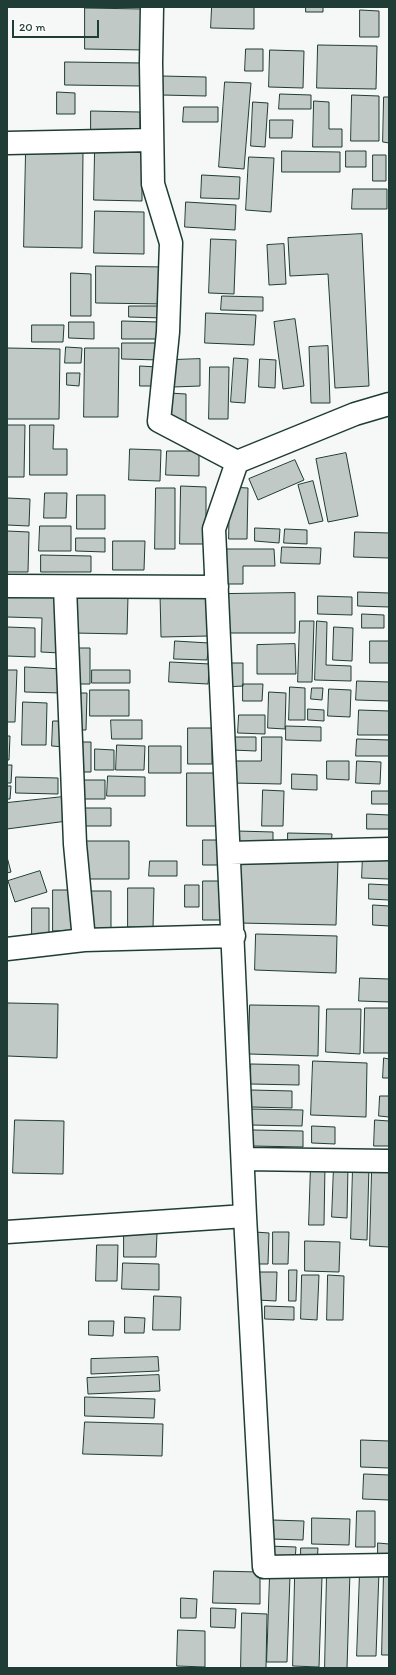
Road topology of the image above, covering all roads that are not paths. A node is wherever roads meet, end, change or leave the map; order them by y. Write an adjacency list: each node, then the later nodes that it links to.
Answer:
1 (152, 7): 2 (street)
2 (152, 140): 3 (street); 5 (street)
3 (7, 143)
4 (389, 404): 5 (street)
5 (237, 462): 8 (street)
6 (7, 586): 7 (street)
7 (65, 587): 8 (street); 12 (street)
8 (217, 587): 10 (street)
9 (389, 849): 10 (street)
10 (230, 853): 11 (street)
11 (234, 936): 12 (street); 14 (street)
12 (84, 940): 13 (street)
13 (7, 949)
14 (243, 1159): 15 (street); 16 (street)
15 (389, 1161)
16 (245, 1216): 17 (street); 18 (street)
17 (7, 1232)
18 (389, 1565)

